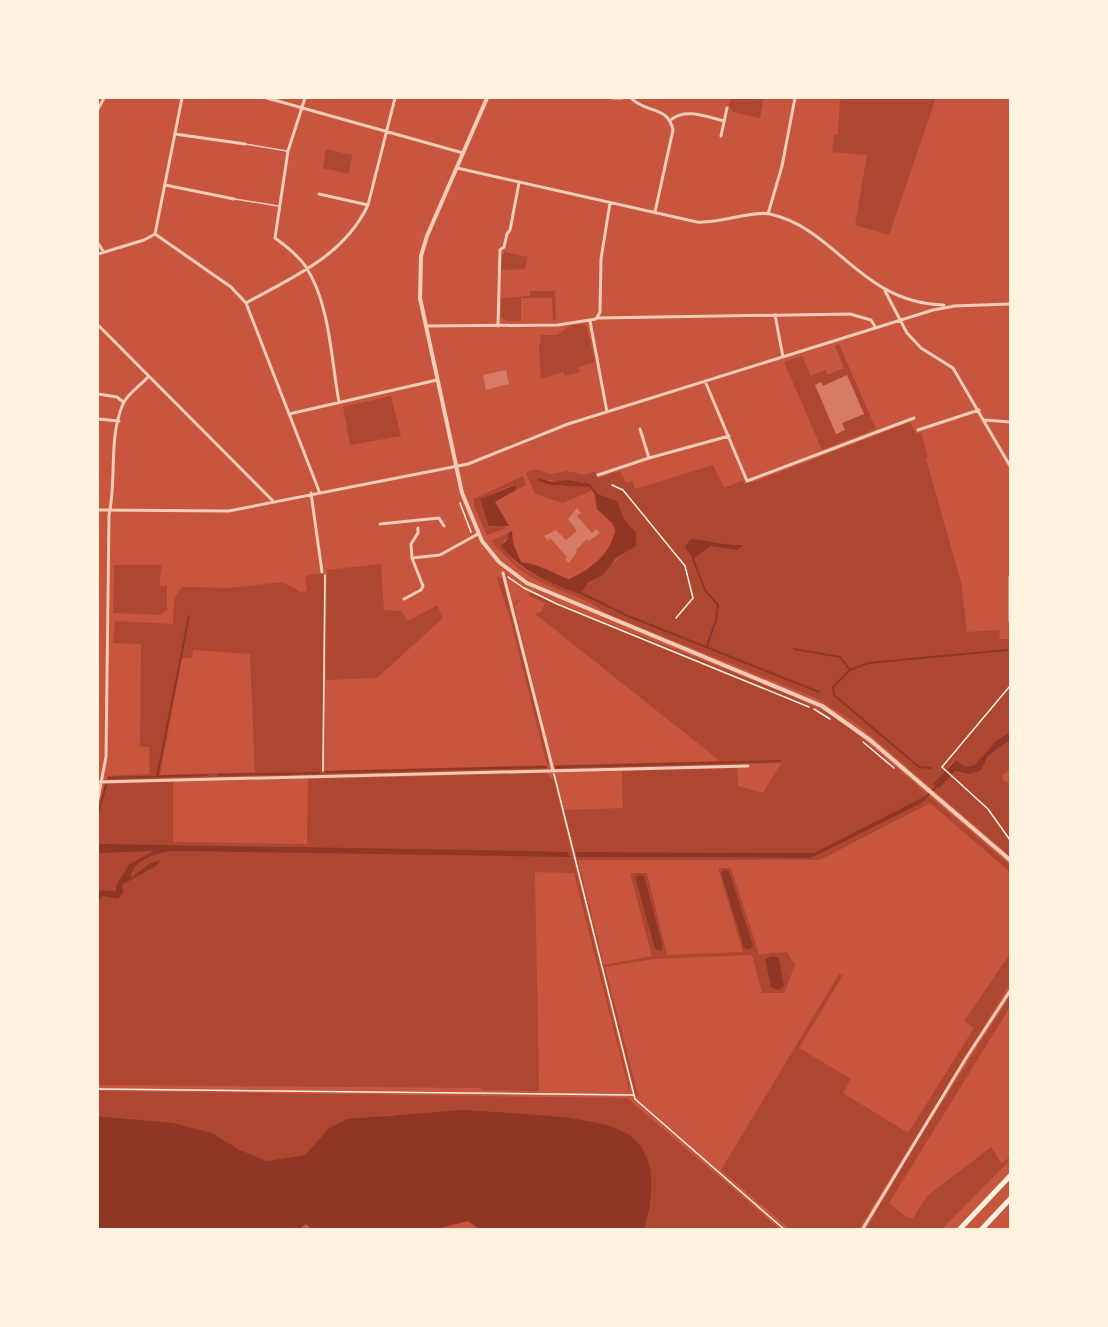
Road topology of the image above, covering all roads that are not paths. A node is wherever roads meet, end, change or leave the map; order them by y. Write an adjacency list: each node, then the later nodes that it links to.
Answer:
1 (104, 98): 13 (street)
2 (182, 98): 17 (street)
3 (267, 98): 11 (street)
4 (305, 98): 11 (street)
5 (395, 98): 16 (street)
6 (487, 98): 21 (street)
7 (614, 98): 8 (street)
8 (622, 98)
9 (632, 98): 14 (street)
10 (795, 98): 31 (street)
11 (302, 107): 16 (street); 20 (street)
12 (727, 108): 15 (street)
13 (98, 109)
14 (671, 120): 15 (street); 30 (street)
15 (724, 121): 18 (street)
16 (384, 130): 21 (street); 28 (street)
17 (175, 134): 19 (street); 24 (street)
18 (721, 136)
19 (245, 144): 20 (lane)
20 (288, 151): 29 (street)
21 (463, 153): 22 (street)
22 (457, 168): 23 (street); 45 (street)
23 (519, 183): 27 (street); 46 (street)
24 (164, 185): 26 (street); 32 (street)
25 (319, 194): 28 (street)
26 (234, 199): 29 (lane)
27 (610, 203): 30 (street); 42 (street)
28 (368, 205): 36 (street)
29 (278, 206): 36 (street)
30 (655, 213): 31 (street)
31 (768, 214): 37 (street)
32 (155, 234): 34 (street); 38 (street)
33 (98, 243): 34 (street)
34 (104, 251): 35 (street)
35 (98, 254)
36 (307, 270): 38 (street); 53 (street)
37 (884, 290): 40 (street); 43 (street)
38 (246, 303): 57 (street)
39 (1011, 304): 40 (street)
40 (955, 306): 43 (street)
41 (774, 315): 42 (street); 47 (street); 48 (street)
42 (593, 320): 46 (street); 56 (street)
43 (900, 320): 47 (street); 55 (street)
44 (98, 325): 49 (street)
45 (424, 326): 46 (street); 50 (street)
46 (498, 326)
47 (876, 328): 48 (street)
48 (783, 357): 51 (street)
49 (148, 377): 54 (street); 72 (street)
50 (436, 380): 53 (street); 67 (street)
51 (705, 381): 56 (street); 65 (street)
52 (98, 394): 54 (street)
53 (339, 402): 57 (street)
54 (123, 403): 61 (street)
55 (979, 410): 60 (street); 64 (street)
56 (607, 412): 67 (street)
57 (289, 414): 70 (street)
58 (914, 418): 65 (street)
59 (98, 419): 61 (street)
60 (985, 420): 62 (street); 68 (street)
61 (119, 421): 74 (street)
62 (1011, 422)
63 (640, 429): 66 (street)
64 (918, 430)
65 (729, 436): 66 (street)
66 (649, 458): 69 (street)
67 (456, 466): 70 (street); 78 (street)
68 (1011, 466)
69 (598, 475)
70 (319, 491): 71 (street)
71 (310, 493): 72 (street); 80 (street)
72 (273, 501): 74 (street)
73 (98, 510): 74 (street)
74 (110, 510): 88 (street)
75 (380, 524): 76 (street)
76 (444, 526)
77 (418, 528): 79 (street)
78 (478, 534): 79 (street); 90 (street)
79 (412, 558): 83 (street)
80 (322, 572)
81 (503, 573): 86 (street)
82 (1011, 577): 84 (street)
83 (404, 599)
84 (1011, 621)
85 (748, 766): 86 (street)
86 (553, 770): 88 (street)
87 (98, 782): 88 (street)
88 (103, 782): 89 (street)
89 (98, 799)
90 (1011, 860)
91 (1011, 991): 94 (street)
92 (1011, 1176): 95 (highway)
93 (1011, 1199): 96 (highway)
94 (862, 1230)
95 (959, 1230)
96 (981, 1230)

